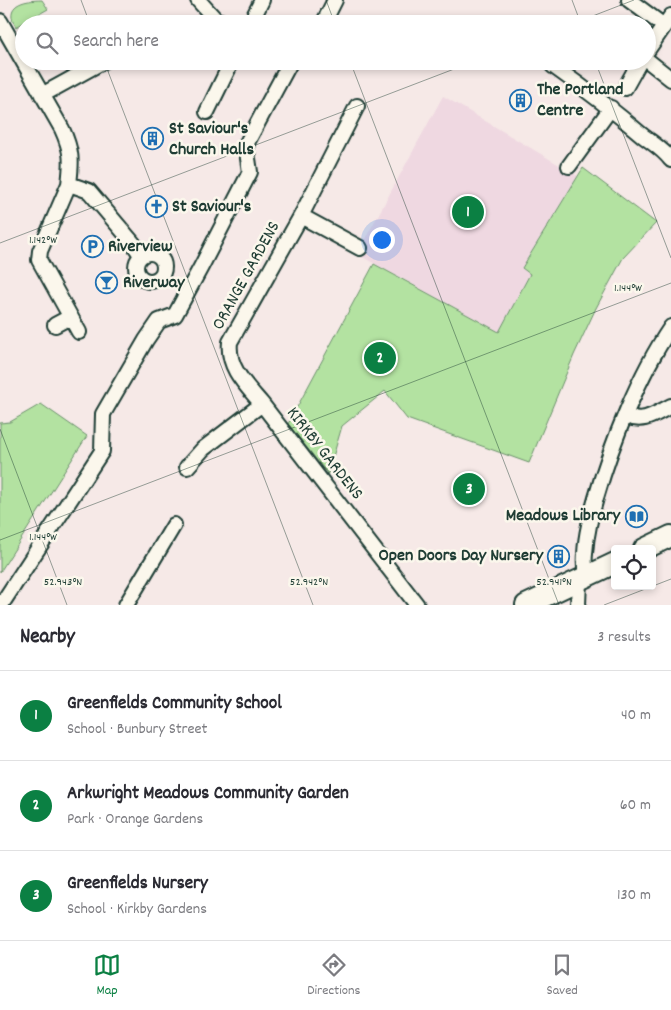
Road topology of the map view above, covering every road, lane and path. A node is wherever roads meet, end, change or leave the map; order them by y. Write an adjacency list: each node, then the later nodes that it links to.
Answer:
1 (198, 0): 5 (street)
2 (262, 0): 6 (street)
3 (335, 0): 7 (street)
4 (630, 0): 9 (street)
5 (212, 15)
6 (254, 15)
7 (328, 15)
8 (0, 21): 11 (street)
9 (668, 21): 10 (street)
10 (656, 38)
11 (15, 47)
12 (656, 67): 19 (street)
13 (28, 70): 21 (street)
14 (77, 70): 21 (street)
15 (228, 70): 24 (street)
16 (286, 70): 44 (street)
17 (559, 70): 23 (street)
18 (635, 70): 20 (street)
19 (671, 79)
20 (625, 88)
21 (42, 95): 27 (street)
22 (357, 106): 28 (street, ORANGE GARDENS)
23 (611, 108): 25 (street); 26 (street)
24 (207, 112)
25 (670, 158)
26 (570, 166)
27 (70, 184): 30 (street); 31 (street)
28 (301, 216): 29 (street, ORANGE GARDENS); 35 (street, ORANGE GARDENS)
29 (360, 248)
30 (141, 255)
31 (70, 317): 32 (street); 34 (street)
32 (55, 326)
33 (671, 326): 37 (street)
34 (78, 332)
35 (262, 404): 38 (street, KIRKBY GARDENS); 46 (street, KIRKBY GARDENS)
36 (671, 406): 37 (street)
37 (625, 416): 43 (street)
38 (187, 467)
39 (174, 525): 45 (street)
40 (671, 536): 41 (street)
41 (652, 545)
42 (611, 565): 43 (street)
43 (583, 578): 47 (street); 48 (street)
44 (2, 605)
45 (126, 605)
46 (417, 605)
47 (526, 605)
48 (578, 605)

